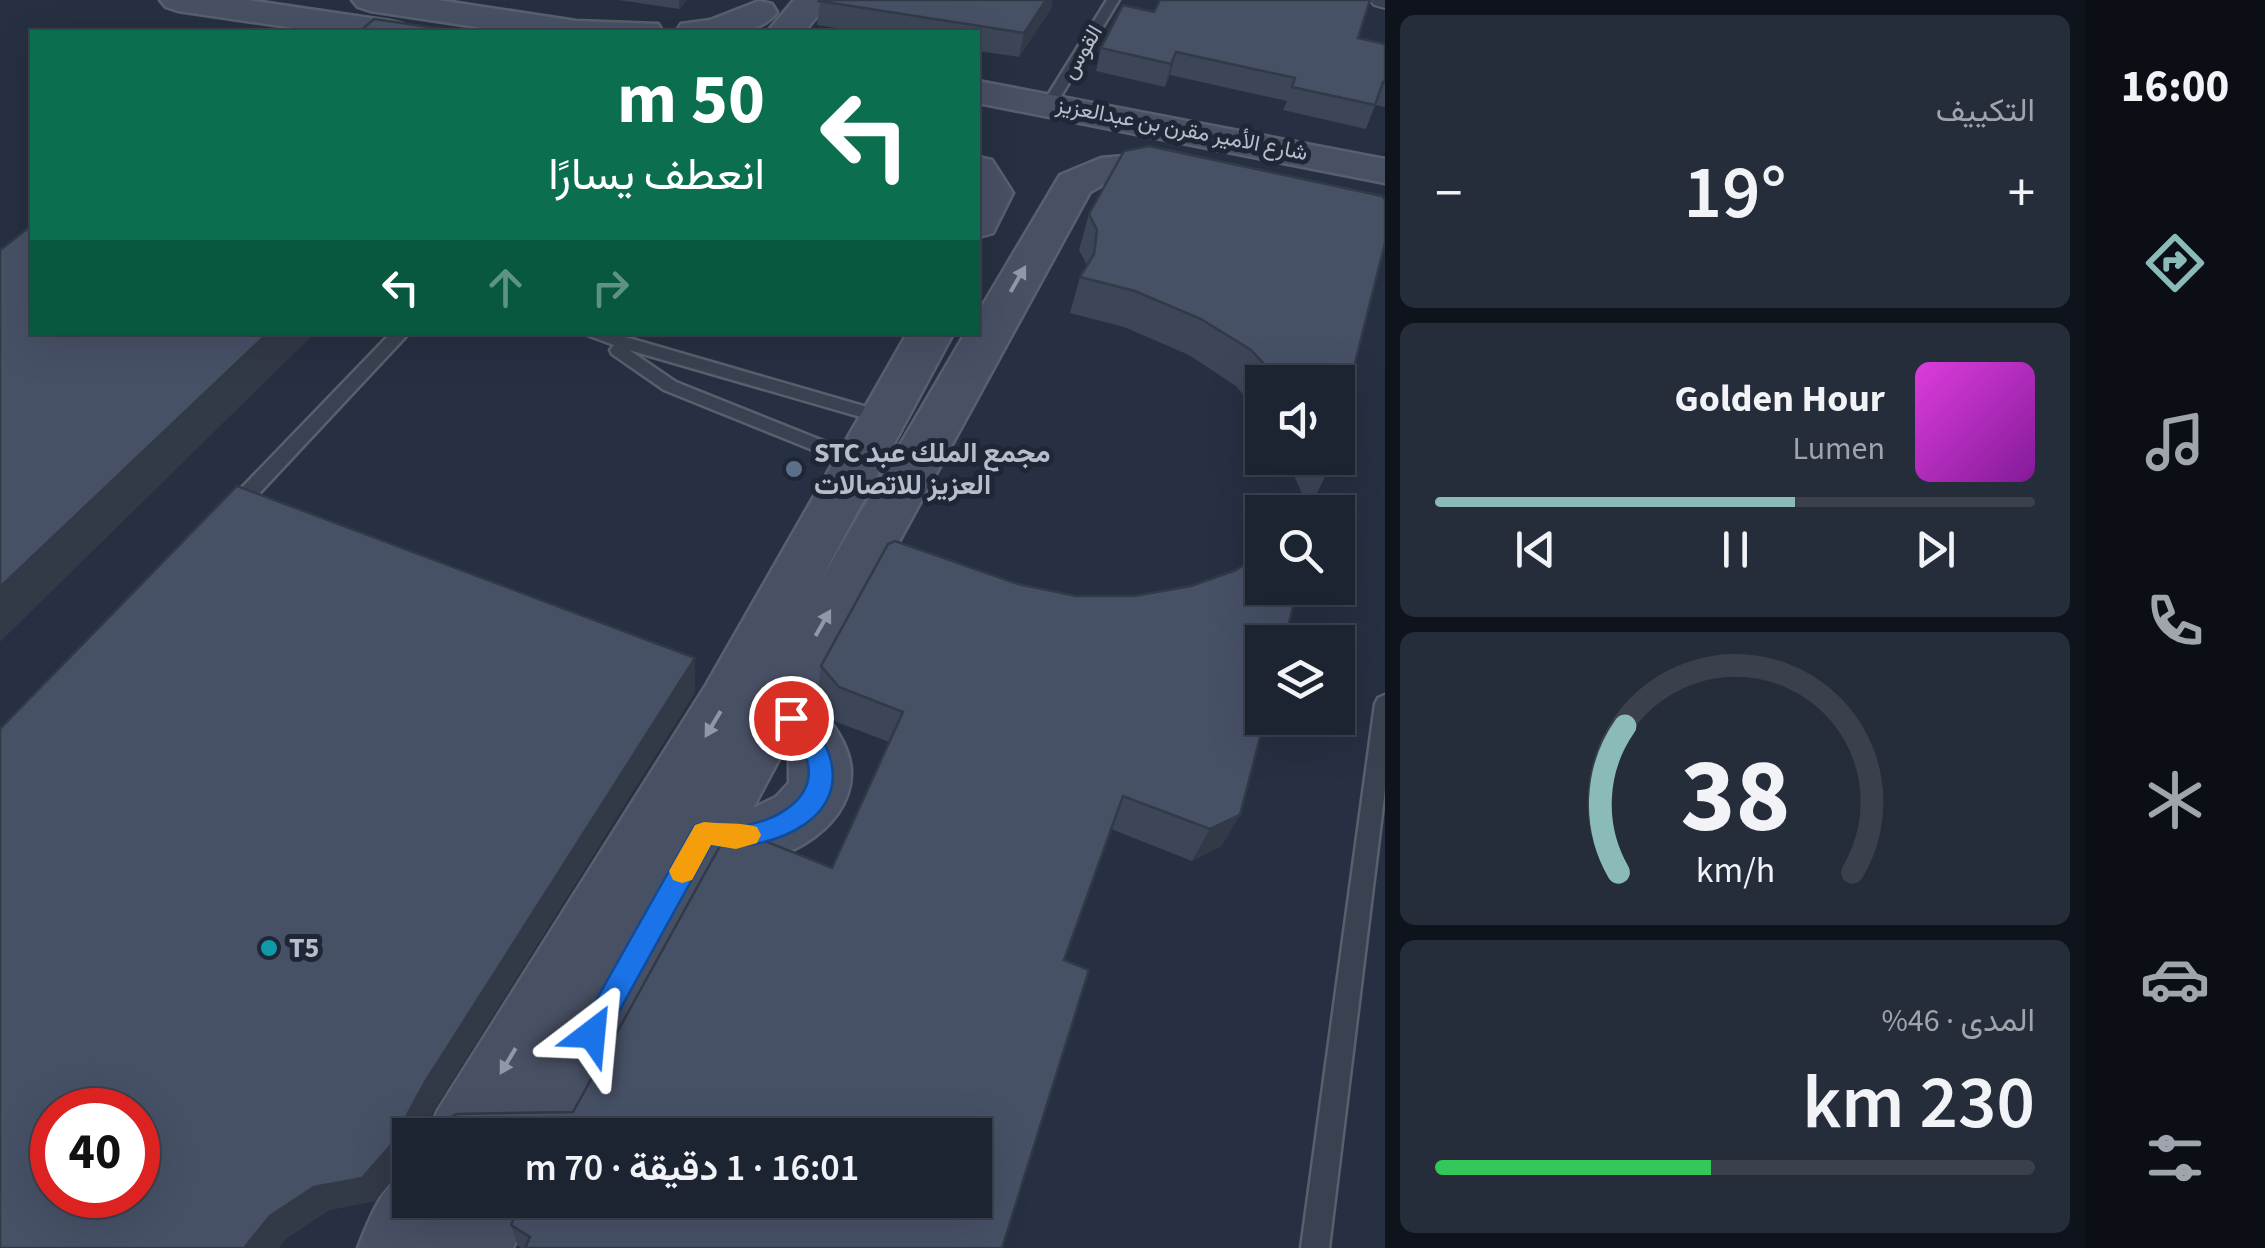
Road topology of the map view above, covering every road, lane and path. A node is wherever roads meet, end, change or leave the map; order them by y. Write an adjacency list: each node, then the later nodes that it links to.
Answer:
1 (178, 0): 7 (street)
2 (370, 0): 5 (street)
3 (813, 0): 6 (street)
4 (1113, 0): 11 (lane, القوس)
5 (433, 5): 8 (street)
6 (763, 19): 9 (street)
7 (377, 30)
8 (564, 30)
9 (716, 30)
10 (980, 92): 11 (street, شارع الأمير مقرن بن عبدالعزيز)
11 (1050, 103): 14 (street, شارع الأمير مقرن بن عبدالعزيز)
12 (980, 127): 13 (street, شارع الأمير مقرن بن عبدالعزيز)
13 (1170, 164): 16 (street, شارع الأمير مقرن بن عبدالعزيز); 23 (street, one-way to 13)
14 (1385, 170)
15 (980, 172): 17 (street)
16 (1385, 202)
17 (980, 220)
18 (399, 335): 22 (lane)
19 (594, 335): 21 (lane); 21 (lane)
20 (929, 335): 21 (street)
21 (873, 440): 26 (street, one-way to 26)
22 (215, 528)
23 (777, 703): 25 (street); 25 (street)
24 (1385, 704): 32 (lane)
25 (704, 833): 27 (street)
26 (473, 1118)
27 (545, 1118)
28 (412, 1218): 30 (street)
29 (489, 1218): 31 (street)
30 (393, 1248)
31 (472, 1248)
32 (1314, 1248)

